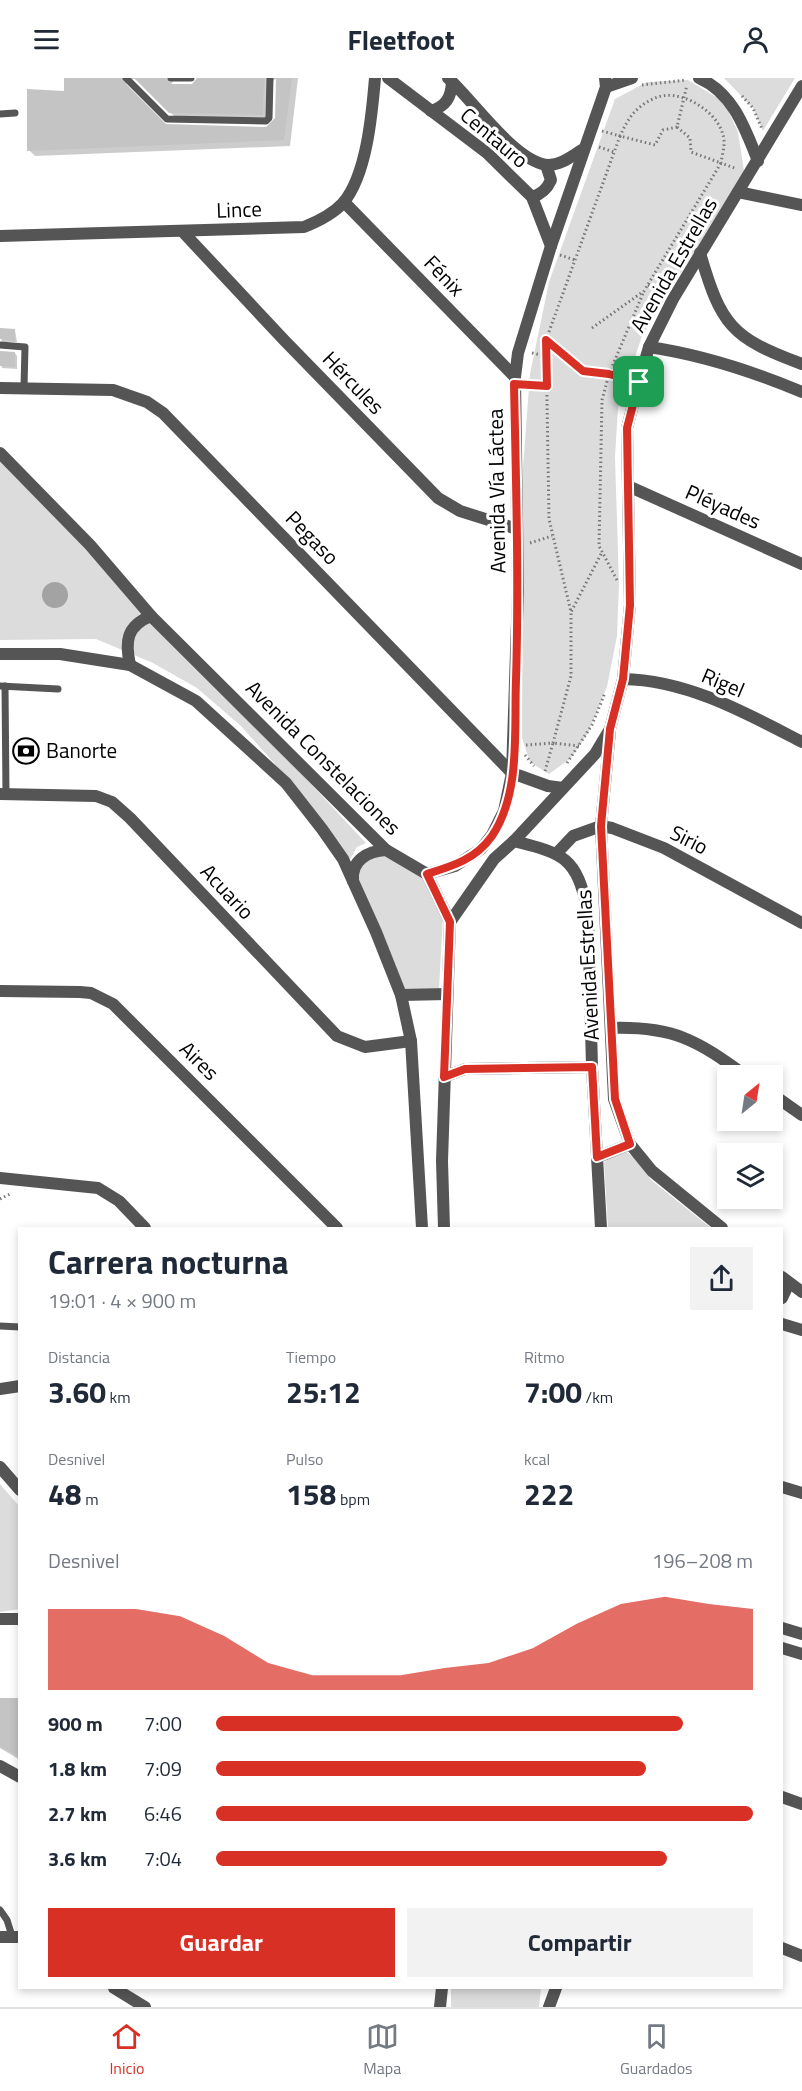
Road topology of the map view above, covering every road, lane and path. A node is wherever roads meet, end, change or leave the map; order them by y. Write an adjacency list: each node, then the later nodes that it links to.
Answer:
1 (126, 78): 4 (lane)
2 (171, 78): 3 (lane)
3 (191, 78)
4 (270, 78)
5 (375, 78): 31 (street, Lince)
6 (388, 78): 14 (street, Centauro)
7 (699, 78): 25 (street)
8 (450, 80): 14 (street); 27 (street, Centauro)
9 (636, 82): 10 (street); 13 (path)
10 (605, 83): 24 (street, Avenida Vía Láctea)
11 (802, 86): 25 (street, Avenida Estrellas)
12 (737, 90): 18 (path)
13 (684, 98): 19 (path); 21 (path); 26 (path)
14 (430, 111): 30 (street, Centauro)
15 (15, 113): 16 (lane)
16 (0, 114)
17 (606, 120): 20 (path)
18 (768, 122)
19 (677, 127): 21 (path); 26 (path)
20 (602, 131): 21 (path); 22 (path)
21 (620, 136): 23 (path)
22 (597, 146): 23 (path); 24 (path)
23 (614, 152): 40 (path)
24 (588, 153): 27 (street, Centauro); 35 (street, Avenida Vía Láctea)
25 (758, 161): 29 (street, Avenida Estrellas)
26 (721, 163): 28 (path); 38 (path)
27 (546, 165): 30 (street)
28 (744, 171)
29 (738, 192): 32 (street); 36 (street, Avenida Estrellas)
30 (532, 197): 35 (street, Centauro)
31 (344, 202): 33 (street, Lince); 48 (street, Fénix)
32 (802, 205)
33 (183, 232): 34 (street, Lince); 58 (street, Hércules)
34 (0, 236)
35 (556, 245): 37 (path); 48 (street, Avenida Vía Láctea)
36 (700, 253): 43 (street, Avenida Estrellas); 45 (street)
37 (555, 263)
38 (644, 291): 39 (path); 47 (path)
39 (592, 328)
40 (546, 340): 47 (path); 51 (path)
41 (534, 343): 44 (path)
42 (0, 345): 52 (lane)
43 (649, 347): 49 (street, Avenida Estrellas); 54 (street)
44 (531, 363)
45 (802, 364)
46 (530, 374): 50 (path)
47 (609, 374): 49 (path)
48 (514, 381): 50 (path); 58 (street, Avenida Vía Láctea)
49 (639, 382): 57 (street, Avenida Estrellas)
50 (529, 385): 51 (path); 55 (path)
51 (547, 386): 59 (path)
52 (24, 387): 53 (street, Pegaso); 79 (street, Pegaso)
53 (0, 388)
54 (802, 392)
55 (528, 397)
56 (0, 453): 64 (street, Avenida Constelaciones)
57 (628, 486): 62 (street, Pléyades); 67 (street, Avenida Estrellas)
58 (517, 529): 60 (street, Avenida Vía Láctea)
59 (553, 536): 60 (path); 63 (path)
60 (517, 547): 79 (street, Avenida Vía Láctea)
61 (602, 552): 63 (path)
62 (802, 564)
63 (571, 612): 75 (path)
64 (151, 616): 66 (street); 84 (street, Avenida Constelaciones)
65 (0, 654): 66 (street, Avenida Constelaciones)
66 (130, 665): 87 (street, Avenida Constelaciones)
67 (623, 679): 72 (street, Avenida Estrellas); 74 (street, Rigel)
68 (3, 686): 70 (lane); 71 (lane)
69 (607, 687): 77 (path)
70 (58, 689)
71 (3, 717): 81 (lane)
72 (610, 729): 80 (street, Avenida Estrellas); 82 (street, Avenida Estrellas)
73 (522, 738): 76 (path)
74 (802, 742)
75 (553, 743): 76 (path); 76 (path); 77 (path)
76 (523, 745)
77 (579, 746): 78 (path)
78 (565, 765)
79 (512, 773): 80 (street, Pegaso); 86 (street, Avenida Vía Láctea)
80 (563, 788): 83 (street)
81 (3, 794): 94 (street, Acuario)
82 (601, 826): 85 (street); 89 (street, Sirio); 93 (street, Avenida Estrellas)
83 (514, 841): 85 (street); 88 (street)
84 (386, 850): 86 (street, Avenida Constelaciones); 87 (street)
85 (557, 853): 96 (street, Avenida Estrellas)
86 (427, 874): 88 (street)
87 (354, 883): 92 (street, Avenida Constelaciones)
88 (450, 922): 91 (street)
89 (802, 923)
90 (0, 991): 104 (street, Aires)
91 (447, 994): 92 (street); 97 (street)
92 (401, 995): 94 (street, Avenida Constelaciones)
93 (611, 1028): 95 (street); 100 (street, Avenida Estrellas)
94 (411, 1041): 105 (street, Avenida Constelaciones)
95 (728, 1065)
96 (592, 1067): 97 (street); 101 (street, Avenida Estrellas)
97 (444, 1077): 106 (street)
98 (783, 1102): 99 (street)
99 (802, 1115)
100 (630, 1144): 101 (street); 108 (street, Avenida Estrellas)
101 (597, 1157): 107 (street, Avenida Estrellas)
102 (0, 1178): 103 (street)
103 (144, 1227)
104 (336, 1227)
105 (422, 1227)
106 (444, 1227)
107 (601, 1227)
108 (721, 1227)
109 (785, 1280): 110 (street)
110 (802, 1292)
111 (783, 1324): 114 (street)
112 (0, 1326): 113 (lane)
113 (18, 1327)
114 (802, 1330)
115 (18, 1386): 116 (street)
116 (0, 1389)
117 (0, 1467): 119 (street)
118 (783, 1487): 120 (street)
119 (18, 1488)
120 (802, 1493)
121 (0, 1619): 122 (street)
122 (18, 1619)
123 (783, 1628): 124 (street)
124 (802, 1634)
125 (783, 1648): 126 (street)
126 (802, 1654)
127 (0, 1766): 128 (street)
128 (18, 1777)
129 (783, 1797): 130 (street)
130 (802, 1804)
131 (0, 1910): 132 (lane)
132 (10, 1937)
133 (783, 1948): 134 (street)
134 (802, 1956)
135 (116, 1989): 138 (street)
136 (442, 1989): 139 (street)
137 (556, 1989): 140 (street)
138 (145, 2007)
139 (440, 2007)
140 (549, 2007)

